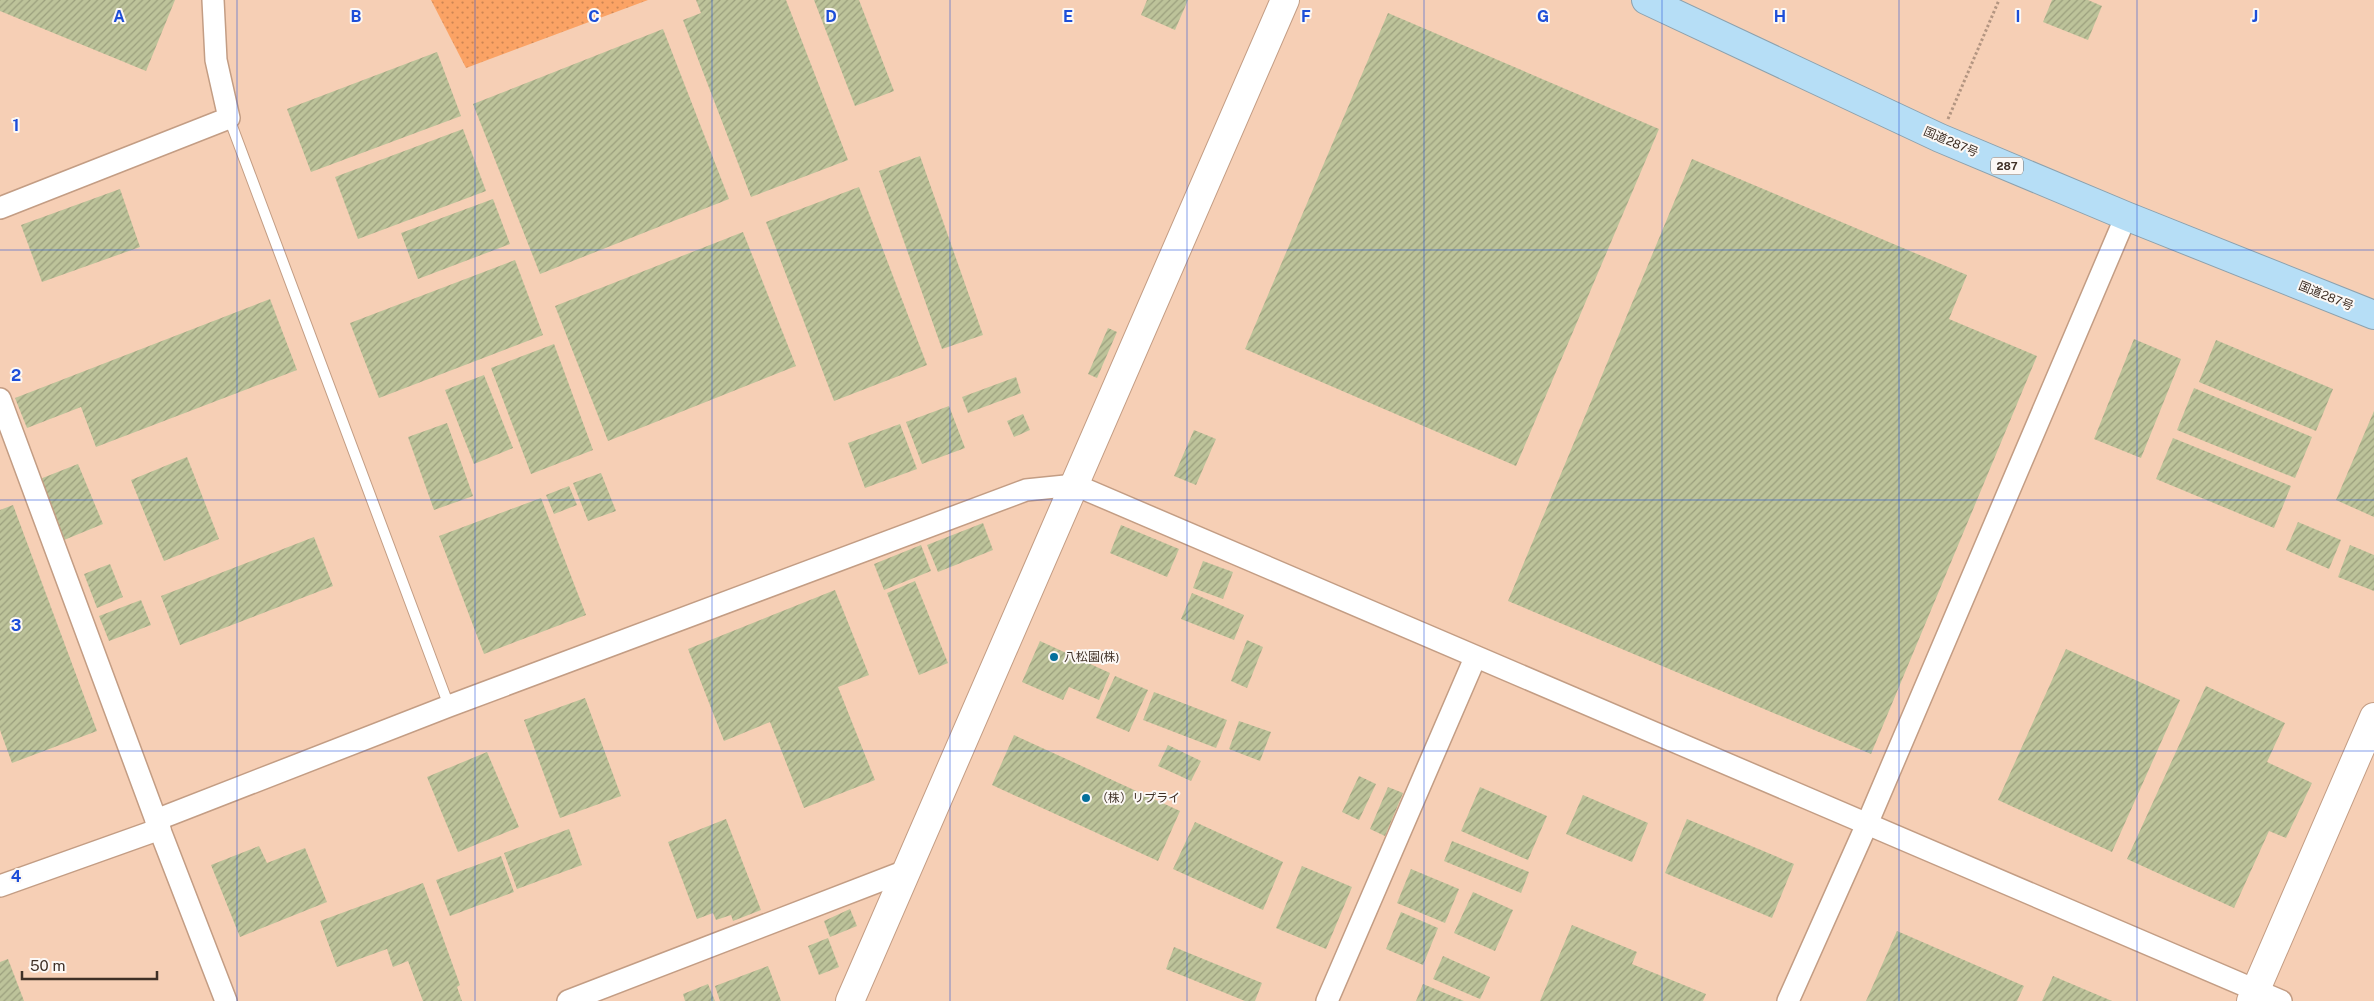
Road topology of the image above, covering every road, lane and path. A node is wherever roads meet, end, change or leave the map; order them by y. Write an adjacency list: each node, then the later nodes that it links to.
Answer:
1 (213, 0): 5 (street)
2 (1285, 0): 11 (street)
3 (1646, 0): 6 (highway, 国道287号 / 287)
4 (1999, 0): 6 (path)
5 (229, 118): 7 (street); 13 (lane)
6 (1940, 138): 8 (highway, 国道287号 / 287)
7 (0, 208)
8 (2126, 216): 9 (highway, 国道287号 / 287); 16 (street)
9 (2374, 315)
10 (0, 398): 15 (street)
11 (1075, 485): 12 (street); 13 (street); 17 (street)
12 (1475, 658): 16 (street); 23 (street)
13 (450, 706): 15 (street)
14 (2374, 717): 19 (street)
15 (158, 824): 18 (street); 20 (street)
16 (1867, 824): 19 (street); 24 (street)
17 (908, 870): 21 (street); 22 (street)
18 (0, 886)
19 (2254, 996): 25 (street)
20 (226, 1001)
21 (568, 1001)
22 (850, 1001)
23 (1327, 1001)
24 (1788, 1001)
25 (2281, 1001)

